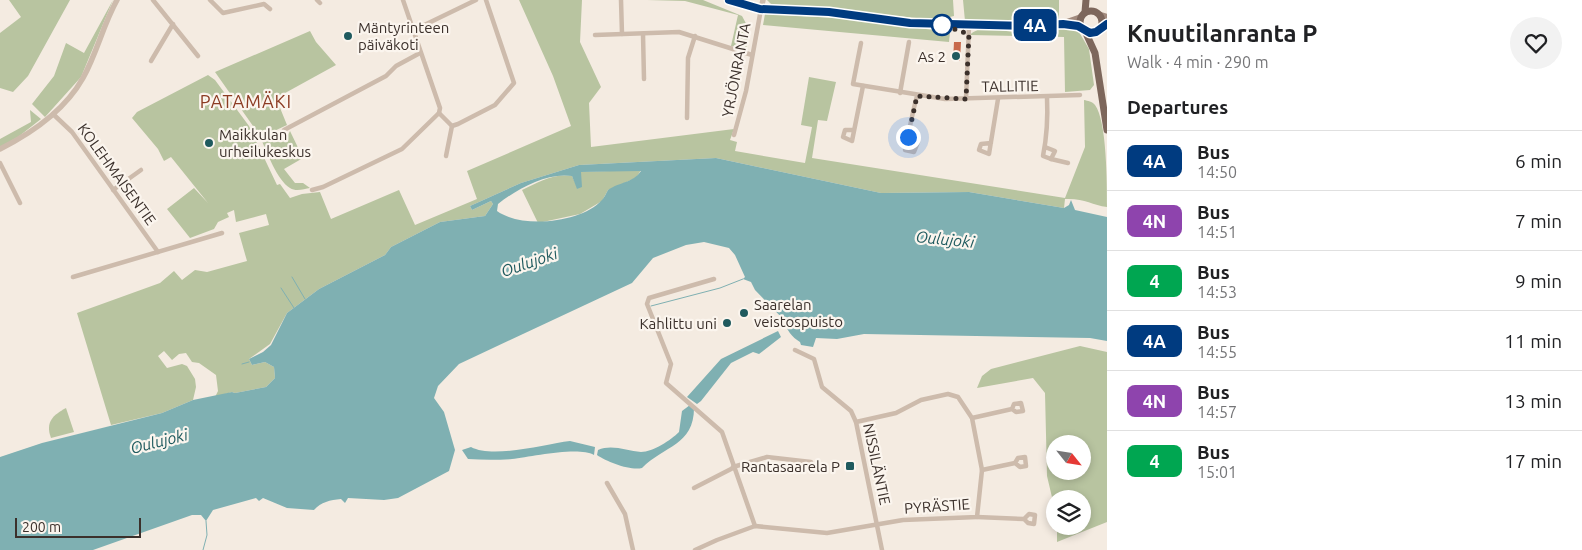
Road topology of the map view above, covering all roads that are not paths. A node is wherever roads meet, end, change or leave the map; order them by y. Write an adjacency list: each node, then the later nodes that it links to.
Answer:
1 (117, 0): 42 (street)
2 (153, 0): 16 (street)
3 (210, 0): 12 (street)
4 (403, 0): 20 (street)
5 (476, 0): 20 (street)
6 (486, 0): 44 (street)
7 (621, 0): 22 (street)
8 (729, 0): 13 (main road)
9 (763, 0): 13 (street)
10 (1086, 0): 14 (main road)
11 (1090, 0): 15 (main road)
12 (270, 9)
13 (761, 9): 18 (main road); 30 (street, YRJÖNRANTA)
14 (1083, 14): 15 (main road); 17 (main road); 21 (main road)
15 (1101, 15): 19 (main road)
16 (173, 24): 31 (street); 32 (street)
17 (1063, 24): 18 (main road); 21 (main road)
18 (969, 26): 39 (street)
19 (1102, 27): 21 (main road); 29 (main road)
20 (414, 30): 28 (street)
21 (1084, 30): 29 (main road)
22 (622, 34): 23 (street); 24 (street)
23 (643, 34): 25 (street); 33 (street)
24 (595, 35)
25 (695, 36): 30 (street); 43 (street)
26 (909, 42): 35 (street)
27 (861, 43): 34 (street, TALLITIE)
28 (420, 53): 41 (street); 45 (street)
29 (1095, 53): 47 (main road)
30 (752, 55): 48 (street, YRJÖNRANTA)
31 (198, 56)
32 (151, 61)
33 (644, 79)
34 (863, 86): 35 (street, TALLITIE); 46 (street)
35 (900, 93): 37 (street, TALLITIE)
36 (1080, 95): 38 (street, TALLITIE)
37 (917, 96): 39 (street, TALLITIE); 49 (street)
38 (1047, 97): 40 (street, TALLITIE); 51 (street)
39 (966, 99): 40 (street, TALLITIE)
40 (998, 99): 50 (street)
41 (439, 113): 44 (street); 59 (street)
42 (53, 114): 52 (street); 58 (street, KOLEHMAISENTIE)
43 (687, 118)
44 (452, 126): 53 (street)
45 (284, 130)
46 (854, 130)
47 (1107, 130)
48 (734, 135)
49 (908, 137)
50 (991, 143)
51 (1045, 146): 54 (street); 54 (street)
52 (0, 149)
53 (446, 156)
54 (1051, 159): 55 (street)
55 (1068, 162)
56 (0, 163): 60 (street)
57 (141, 170): 58 (street)
58 (113, 190): 62 (street, KOLEHMAISENTIE)
59 (312, 190)
60 (20, 203)
61 (222, 233): 62 (street)
62 (158, 252): 63 (street)
63 (73, 277)
64 (714, 279): 71 (street)
65 (795, 350): 68 (street, NISSILÄNTIE)
66 (1012, 409): 67 (street)
67 (972, 418): 68 (street, PYRÄSTIE); 72 (street, PYRÄSTIE)
68 (856, 422): 77 (street, NISSILÄNTIE)
69 (811, 462): 71 (street)
70 (1015, 464): 72 (street)
71 (733, 468): 74 (street); 78 (street)
72 (982, 470): 75 (street, PYRÄSTIE)
73 (608, 483): 79 (street)
74 (694, 488)
75 (977, 517): 76 (street); 77 (street, PYRÄSTIE)
76 (1024, 518)
77 (877, 525): 78 (street, PYRÄSTIE); 81 (street, NISSILÄNTIE)
78 (754, 526): 80 (street)
79 (633, 550)
80 (696, 550)
81 (882, 550)

